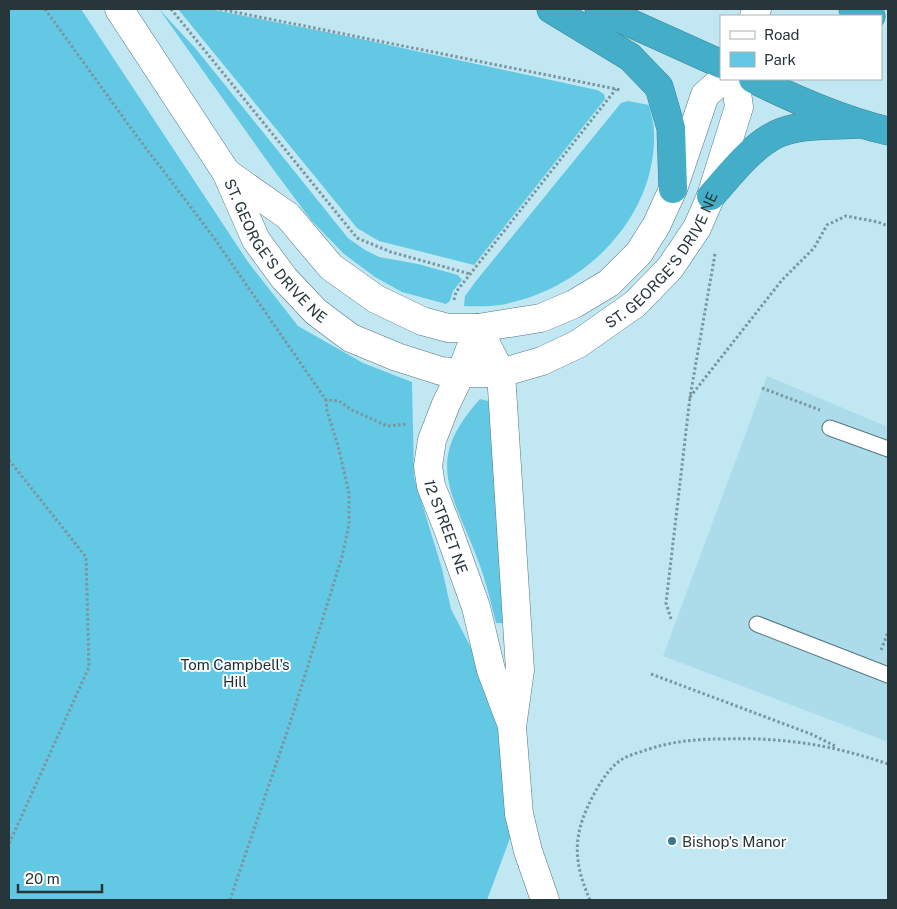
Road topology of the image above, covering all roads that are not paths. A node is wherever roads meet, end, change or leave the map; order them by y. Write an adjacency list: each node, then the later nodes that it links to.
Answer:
1 (118, 9): 12 (street, ST. GEORGE'S DRIVE NE)
2 (552, 9): 13 (highway)
3 (599, 9): 6 (highway)
4 (853, 9): 5 (highway)
5 (868, 15)
6 (720, 64)
7 (723, 80): 13 (street, ST. GEORGE'S DRIVE NE)
8 (735, 80): 14 (street, ST. GEORGE'S DRIVE NE)
9 (755, 80): 10 (highway)
10 (859, 124): 11 (highway); 14 (highway)
11 (888, 131)
12 (226, 172): 15 (street, ST. GEORGE'S DRIVE NE); 16 (street, ST. GEORGE'S DRIVE NE)
13 (673, 189): 15 (street, ST. GEORGE'S DRIVE NE)
14 (711, 196): 17 (street, ST. GEORGE'S DRIVE NE)
15 (478, 328): 16 (street, 12 STREET NE); 17 (street)
16 (461, 373): 17 (street, ST. GEORGE'S DRIVE NE); 22 (street, 12 STREET NE)
17 (501, 373): 22 (street, 12 STREET NE)
18 (830, 428): 19 (lane)
19 (888, 449)
20 (757, 624): 21 (lane)
21 (888, 675)
22 (512, 727): 23 (street, 12 STREET NE)
23 (545, 900)

